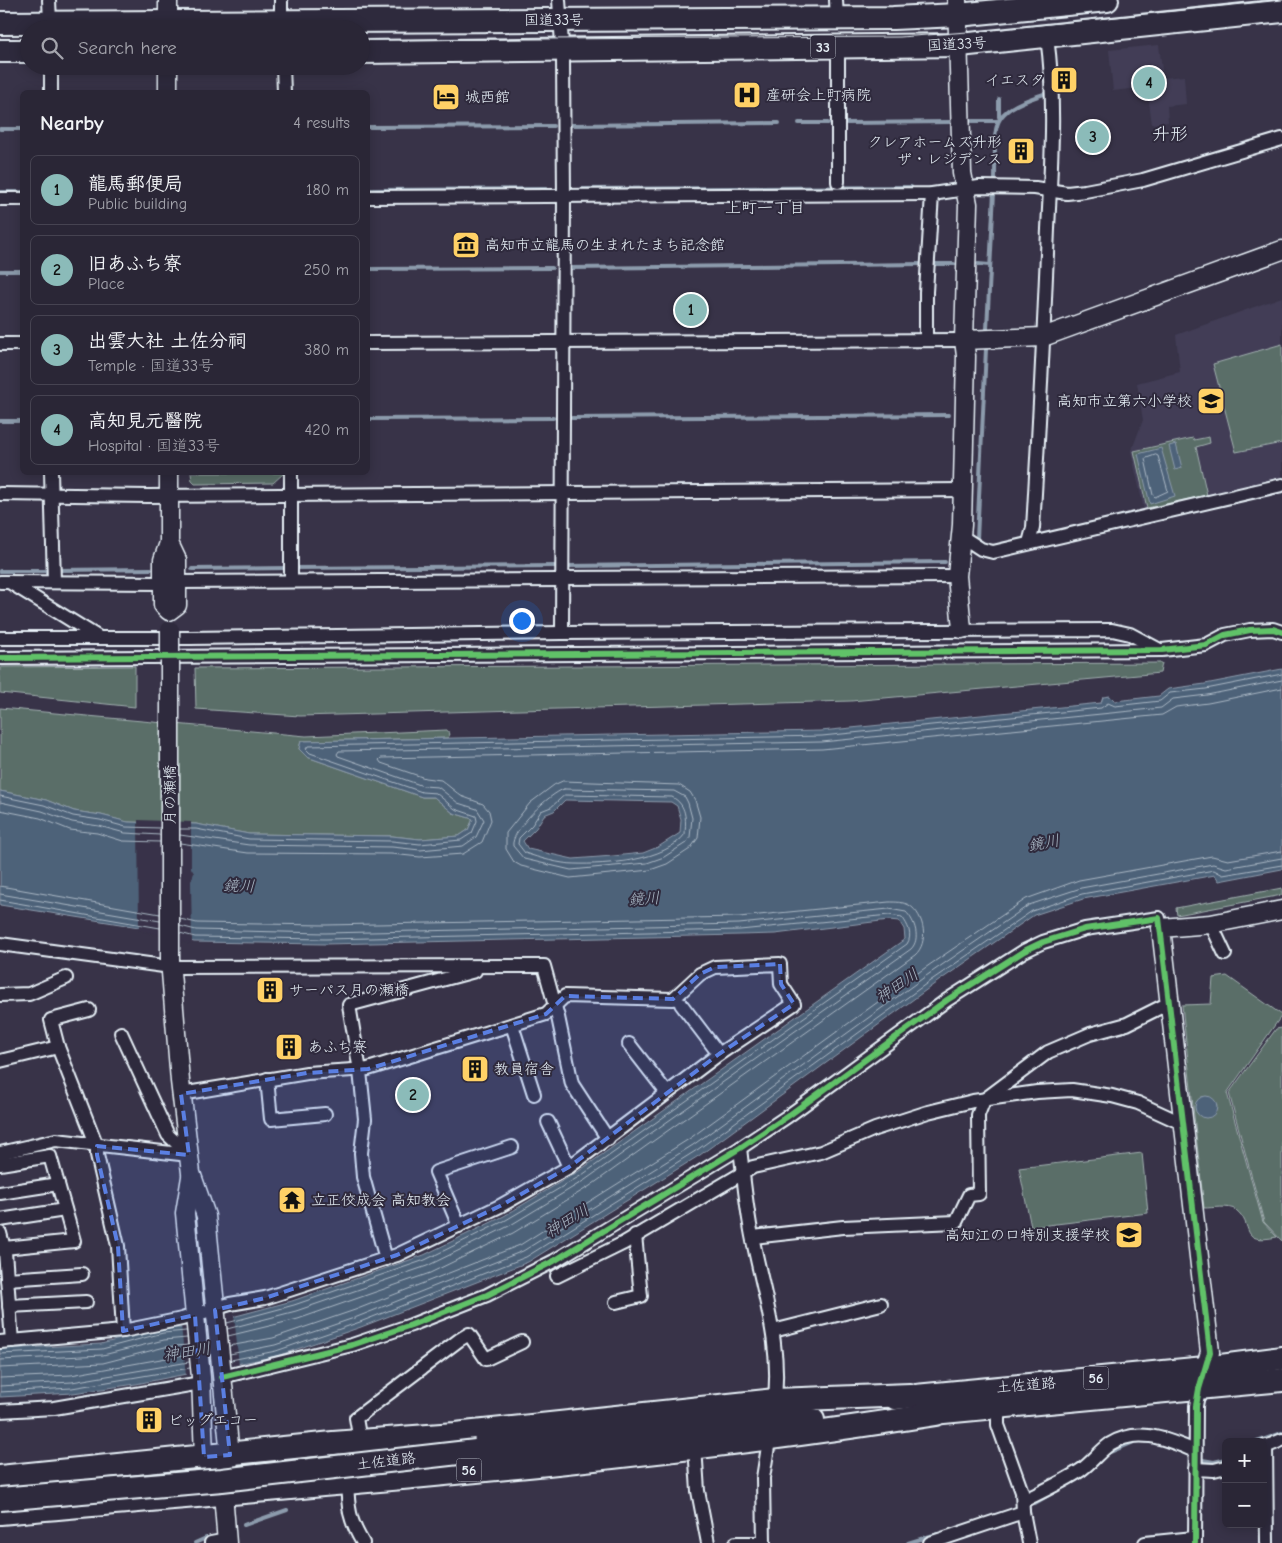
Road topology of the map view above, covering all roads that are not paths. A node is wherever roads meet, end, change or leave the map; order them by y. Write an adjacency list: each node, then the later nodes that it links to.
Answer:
1 (281, 0): 10 (street)
2 (1107, 0): 3 (highway, 国道33号 / 33)
3 (958, 8): 4 (highway, 国道33号 / 33); 14 (street)
4 (837, 9): 5 (highway, 国道33号 / 33)
5 (560, 10): 11 (highway, 国道33号 / 33); 16 (street)
6 (49, 11): 8 (highway, 国道33号 / 33); 12 (highway, 国道33号 / 33)
7 (1282, 11): 13 (highway, 国道33号 / 33)
8 (168, 17): 9 (highway, 国道33号 / 33)
9 (224, 20)
10 (281, 20)
11 (345, 20)
12 (0, 23)
13 (1047, 37): 14 (highway, 国道33号 / 33); 29 (street)
14 (960, 45): 15 (highway, 国道33号 / 33); 28 (street)
15 (838, 47): 16 (highway, 国道33号 / 33); 27 (street)
16 (562, 50): 19 (highway, 国道33号 / 33); 32 (street)
17 (0, 51): 18 (highway)
18 (20, 51)
19 (370, 52)
20 (51, 75): 23 (street)
21 (168, 75): 24 (street)
22 (283, 75): 25 (street)
23 (51, 90)
24 (168, 90)
25 (284, 90)
26 (1282, 139): 29 (street)
27 (838, 182)
28 (965, 189): 29 (street); 30 (street); 38 (street)
29 (1050, 190): 36 (street)
30 (932, 194): 32 (street); 37 (street)
31 (370, 197): 32 (street)
32 (564, 197): 39 (street)
33 (0, 199): 34 (street)
34 (20, 199)
35 (1282, 250): 36 (street)
36 (1043, 337): 38 (street); 54 (street)
37 (926, 340): 38 (street); 39 (street)
38 (964, 340): 47 (street)
39 (562, 341): 40 (street); 48 (street)
40 (370, 343)
41 (0, 344): 42 (street)
42 (20, 344)
43 (51, 475): 50 (street)
44 (169, 475): 52 (street)
45 (291, 475): 51 (street)
46 (1282, 485): 54 (street)
47 (964, 490): 48 (street); 53 (street)
48 (563, 491): 51 (street); 56 (street)
49 (0, 494): 50 (street)
50 (51, 494): 52 (street); 59 (street)
51 (291, 494): 52 (street); 57 (street)
52 (169, 495): 60 (street)
53 (961, 536): 54 (street); 55 (street)
54 (1029, 543)
55 (957, 576): 56 (street); 61 (street)
56 (561, 579): 57 (street); 63 (street)
57 (291, 581): 60 (street)
58 (4, 582): 59 (street); 64 (street)
59 (54, 582): 60 (street)
60 (170, 582): 73 (street, 月の瀬橋, bridge)
61 (962, 629): 63 (street); 66 (street)
62 (1282, 632): 66 (street)
63 (562, 633): 64 (street)
64 (98, 637): 65 (street)
65 (0, 638)
66 (1162, 650): 67 (street)
67 (0, 658)
68 (1282, 910): 69 (street)
69 (1211, 924): 70 (street); 72 (street)
70 (1161, 928): 79 (street); 99 (street)
71 (0, 944): 73 (street)
72 (1225, 954)
73 (171, 964): 74 (street); 90 (street, 月の瀬橋)
74 (490, 967): 78 (street); 87 (street)
75 (66, 978): 76 (street)
76 (0, 995)
77 (681, 1004): 85 (street)
78 (554, 1005): 81 (street); 85 (street); 96 (street)
79 (1170, 1006): 92 (street); 94 (street)
80 (89, 1010): 84 (street)
81 (512, 1025): 87 (street); 91 (street)
82 (121, 1033): 102 (street)
83 (629, 1044): 89 (street)
84 (58, 1048): 86 (street); 97 (street)
85 (720, 1054): 89 (street)
86 (0, 1061)
87 (360, 1071): 88 (street); 114 (street)
88 (267, 1079): 90 (street); 93 (street)
89 (667, 1093): 96 (street)
90 (181, 1094): 102 (street, 月の瀬橋)
91 (534, 1094)
92 (984, 1100): 94 (street); 104 (street); 112 (street)
93 (325, 1114)
94 (1184, 1120): 130 (street)
95 (548, 1122): 103 (street)
96 (608, 1139): 103 (street)
97 (97, 1146): 100 (street); 102 (street); 124 (street)
98 (512, 1147): 109 (street)
99 (740, 1148): 104 (street); 129 (street)
100 (0, 1153)
101 (0, 1164): 105 (street)
102 (190, 1164): 122 (street); 123 (street)
103 (568, 1167): 109 (street)
104 (743, 1174): 111 (street); 112 (street)
105 (58, 1184): 106 (street); 107 (street)
106 (0, 1193)
107 (65, 1210): 108 (street); 113 (street)
108 (0, 1220)
109 (460, 1226): 114 (street)
110 (0, 1233): 113 (street)
111 (636, 1236): 116 (street); 119 (street)
112 (753, 1237): 125 (street)
113 (4, 1248): 117 (street)
114 (386, 1259): 122 (street)
115 (82, 1274): 117 (street)
116 (557, 1276)
117 (7, 1279): 121 (street)
118 (86, 1302): 121 (street)
119 (616, 1302)
120 (881, 1304): 125 (street)
121 (9, 1306): 126 (street)
122 (215, 1312): 123 (street); 129 (street)
123 (195, 1317): 124 (street); 131 (street)
124 (123, 1331): 126 (street)
125 (773, 1331): 135 (street)
126 (6, 1336)
127 (522, 1342): 138 (street)
128 (1282, 1358): 130 (highway, 土佐道路 / 56)
129 (222, 1375): 141 (street)
130 (1202, 1378): 132 (highway, 土佐道路 / 56); 133 (highway, 土佐道路 / 56); 135 (highway, 土佐道路 / 56); 143 (street)
131 (201, 1380): 134 (street); 142 (street)
132 (1282, 1380)
133 (998, 1408): 135 (highway, 土佐道路 / 56); 151 (street)
134 (0, 1411)
135 (772, 1419): 136 (highway, 56); 140 (highway, 56); 150 (highway, 土佐道路 / 56, bridge); 159 (street)
136 (455, 1434): 138 (highway, 56); 145 (street)
137 (1282, 1440): 139 (street)
138 (360, 1441): 141 (highway, 56)
139 (1267, 1446)
140 (695, 1447): 145 (highway, 56); 156 (street)
141 (230, 1454): 142 (highway, 56); 149 (street)
142 (204, 1457): 146 (highway, 56); 149 (street)
143 (1195, 1459): 144 (street); 151 (street); 153 (street)
144 (1222, 1468)
145 (458, 1472): 147 (highway, 56)
146 (0, 1477)
147 (347, 1481): 149 (highway, 56); 155 (street)
148 (1266, 1483): 163 (street)
149 (223, 1493): 152 (highway, 56); 154 (street)
150 (0, 1498)
151 (1023, 1507): 160 (street); 161 (street)
152 (0, 1513)
153 (1194, 1541): 162 (street)
154 (222, 1542)
155 (363, 1543)
156 (708, 1543)
157 (736, 1543): 158 (street)
158 (757, 1543)
159 (764, 1543)
160 (930, 1543)
161 (1029, 1543)
162 (1146, 1543)
163 (1267, 1543)

